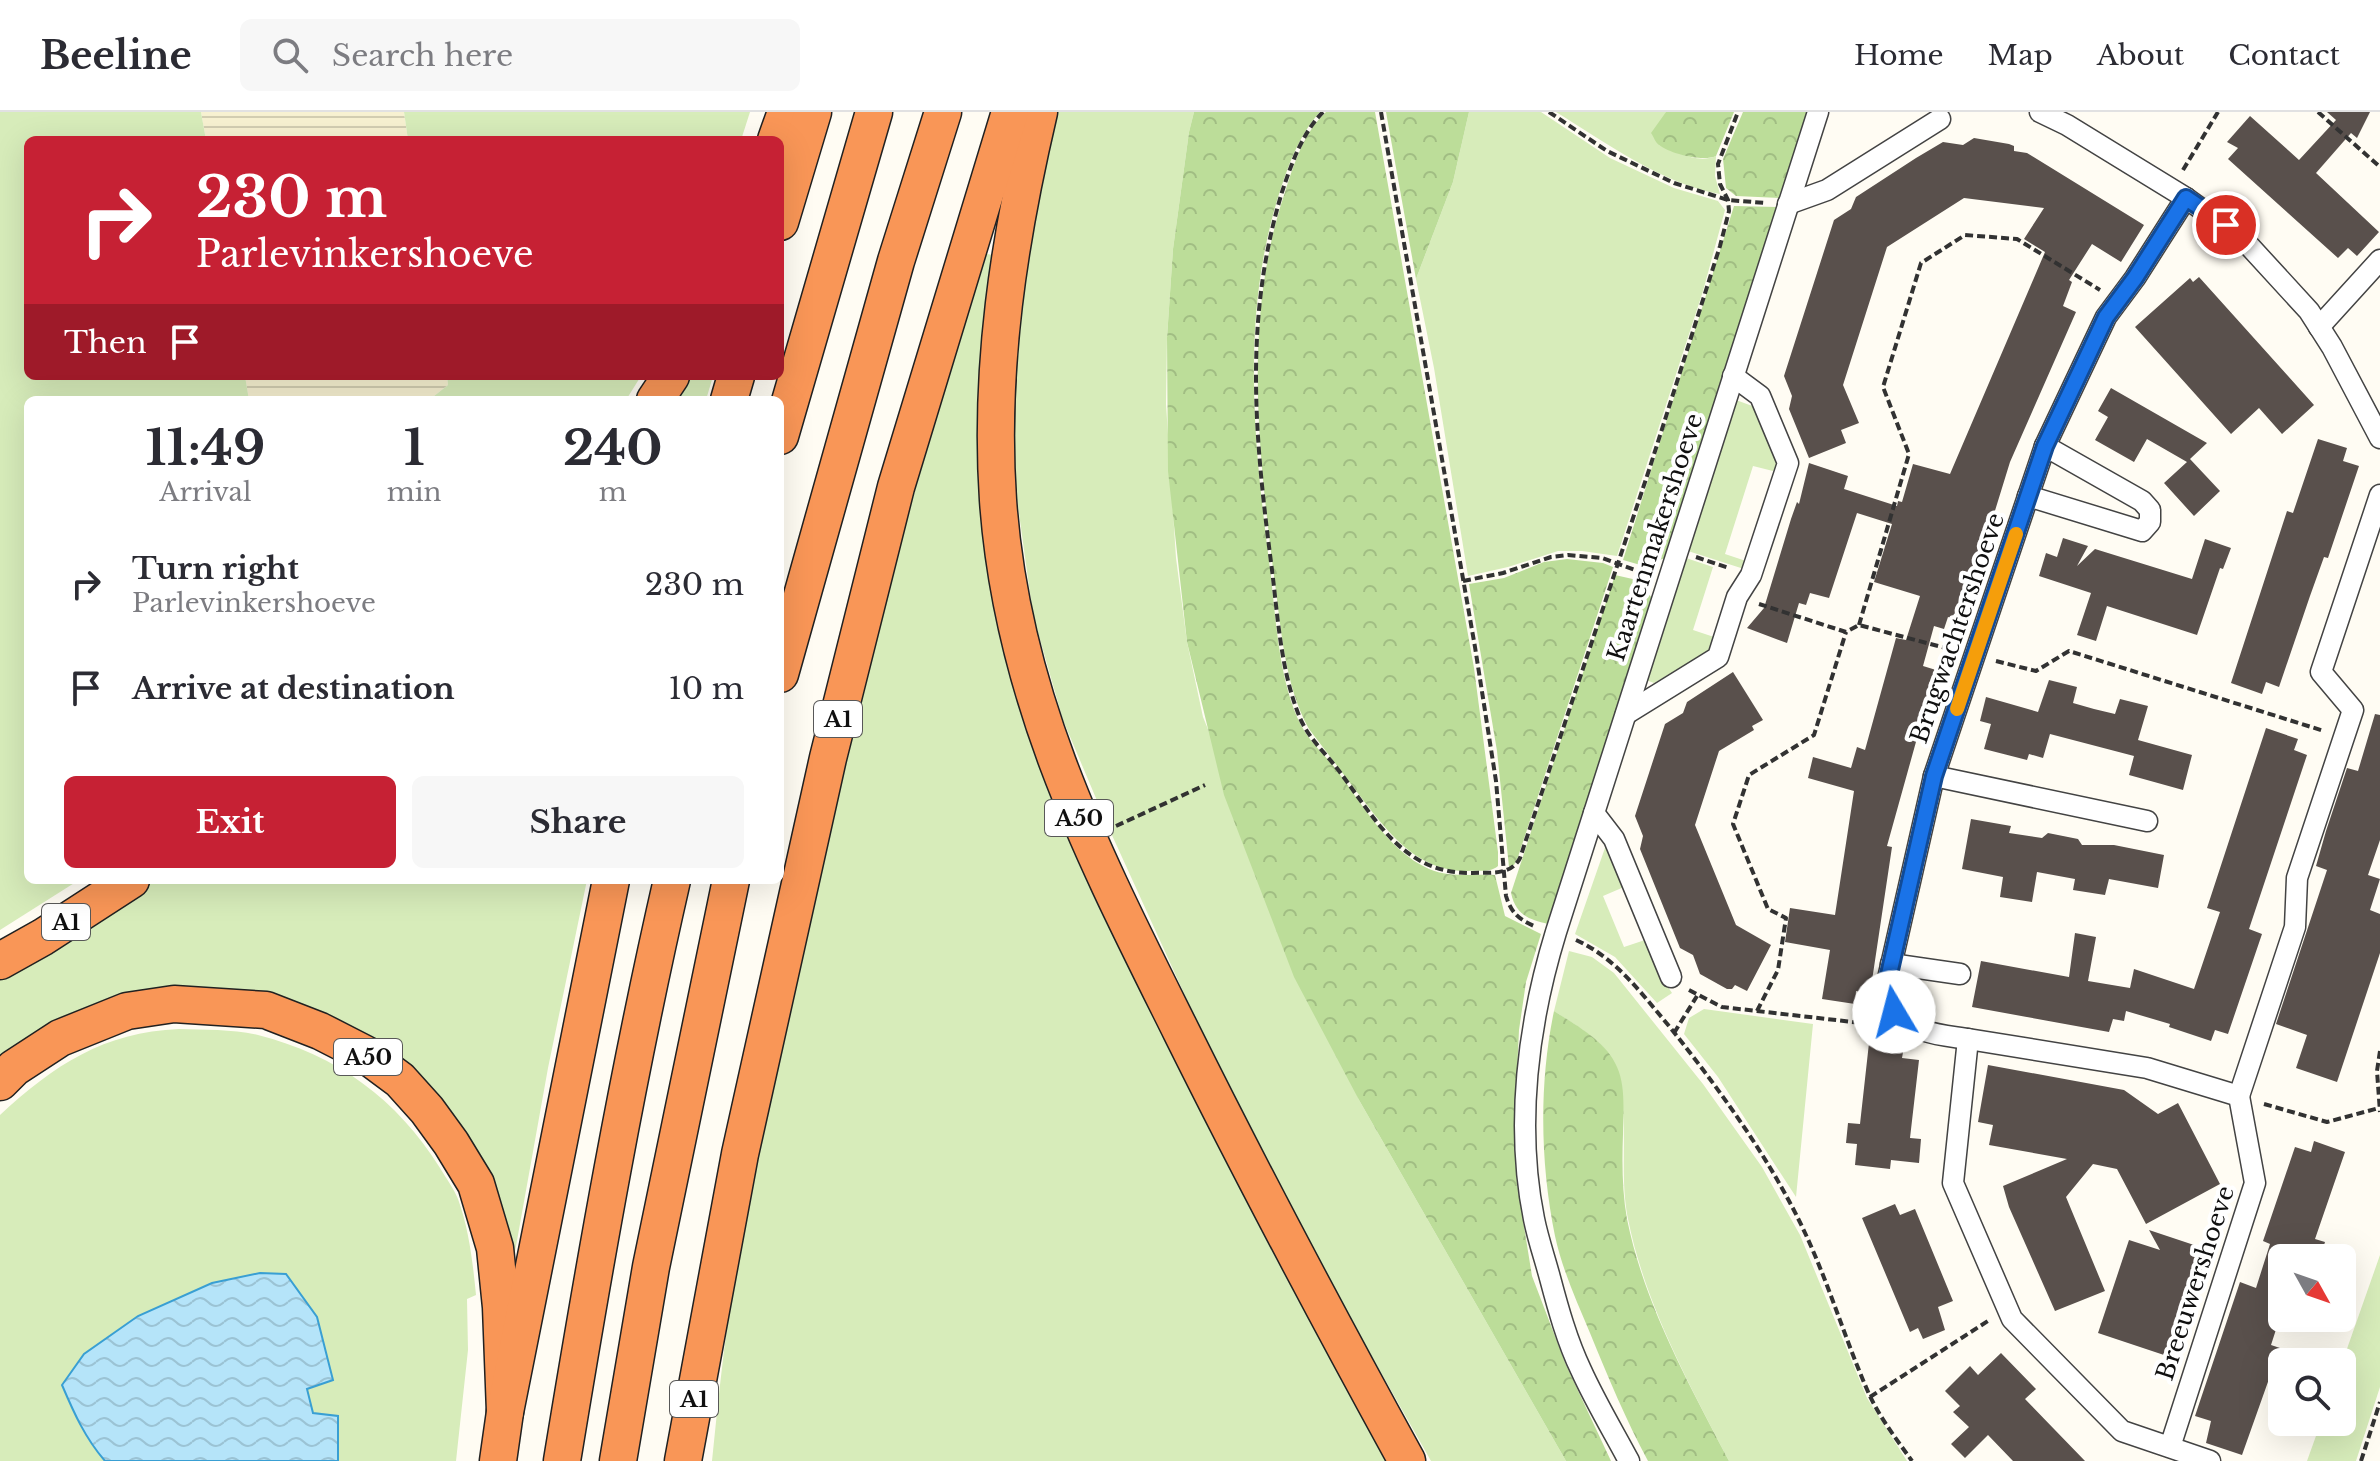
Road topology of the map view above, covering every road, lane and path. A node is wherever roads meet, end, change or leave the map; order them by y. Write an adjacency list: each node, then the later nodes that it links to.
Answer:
1 (786, 112): 16 (highway)
2 (813, 112): 21 (highway)
3 (874, 112): 26 (highway)
4 (943, 112): 40 (highway)
5 (1010, 112): 75 (highway, A1)
6 (1039, 112): 76 (highway, A50)
7 (1323, 112): 48 (path)
8 (1381, 112): 34 (path)
9 (1549, 112): 19 (path)
10 (1738, 112): 19 (path)
11 (1818, 112): 20 (street, Kaartenmakershoeve)
12 (2040, 112): 18 (street)
13 (2218, 112): 18 (path)
14 (2318, 112): 17 (path)
15 (1940, 119): 20 (street)
16 (777, 136)
17 (2380, 167)
18 (2178, 194): 23 (street, Brugwachtershoeve); 24 (street)
19 (1728, 200): 20 (path); 32 (path)
20 (1788, 204): 25 (street, Kaartenmakershoeve)
21 (784, 209)
22 (2380, 260): 24 (street)
23 (2117, 300): 28 (street, Brugwachtershoeve); 37 (path)
24 (2319, 327): 27 (street)
25 (1733, 376): 31 (street, Kaartenmakershoeve); 33 (street)
26 (784, 422)
27 (2380, 438)
28 (2045, 446): 30 (street, Brugwachtershoeve); 30 (street, Brugwachtershoeve)
29 (2380, 495): 42 (street)
30 (2028, 496): 39 (street, Brugwachtershoeve)
31 (1677, 551): 33 (path); 35 (street, Kaartenmakershoeve)
32 (1618, 563): 34 (path); 35 (path); 48 (path)
33 (1751, 575): 36 (street)
34 (1463, 581): 48 (path)
35 (1667, 582): 41 (street, Kaartenmakershoeve)
36 (1737, 597): 38 (path); 41 (street)
37 (1859, 625): 38 (path); 39 (path)
38 (1846, 632): 59 (path)
39 (1975, 656): 42 (path); 43 (street, Brugwachtershoeve)
40 (784, 660)
41 (1626, 714): 45 (street, Kaartenmakershoeve)
42 (2344, 738): 65 (street)
43 (1934, 776): 46 (street, Brugwachtershoeve); 55 (street, Brugwachtershoeve)
44 (1205, 785): 47 (path)
45 (1594, 813): 53 (street, Kaartenmakershoeve); 57 (street)
46 (2147, 821)
47 (1114, 827)
48 (1503, 872): 53 (path)
49 (125, 884): 54 (highway, A1)
50 (610, 884): 70 (highway)
51 (671, 884): 73 (highway)
52 (730, 884): 74 (highway)
53 (1556, 932): 61 (path); 77 (street, Kaartenmakershoeve)
54 (0, 961)
55 (1891, 964): 56 (street); 60 (street, Brugwachtershoeve)
56 (1960, 974)
57 (1671, 977): 58 (path)
58 (1697, 996): 59 (path); 61 (path)
59 (1757, 1011): 60 (path)
60 (1913, 1027): 62 (street)
61 (1674, 1033): 68 (path)
62 (1968, 1039): 65 (street); 67 (street)
63 (2380, 1051): 66 (path)
64 (0, 1082): 70 (highway, A50)
65 (2239, 1096): 66 (path); 71 (street, Breeuwershoeve)
66 (2380, 1110)
67 (2006, 1309): 68 (path); 71 (street)
68 (1870, 1397): 78 (path)
69 (2380, 1402): 80 (path)
70 (505, 1412): 72 (highway)
71 (2170, 1447): 79 (street)
72 (498, 1461)
73 (562, 1461)
74 (618, 1461)
75 (683, 1461)
76 (1407, 1461)
77 (1629, 1461)
78 (1912, 1461)
79 (2210, 1461)
80 (2361, 1461)

